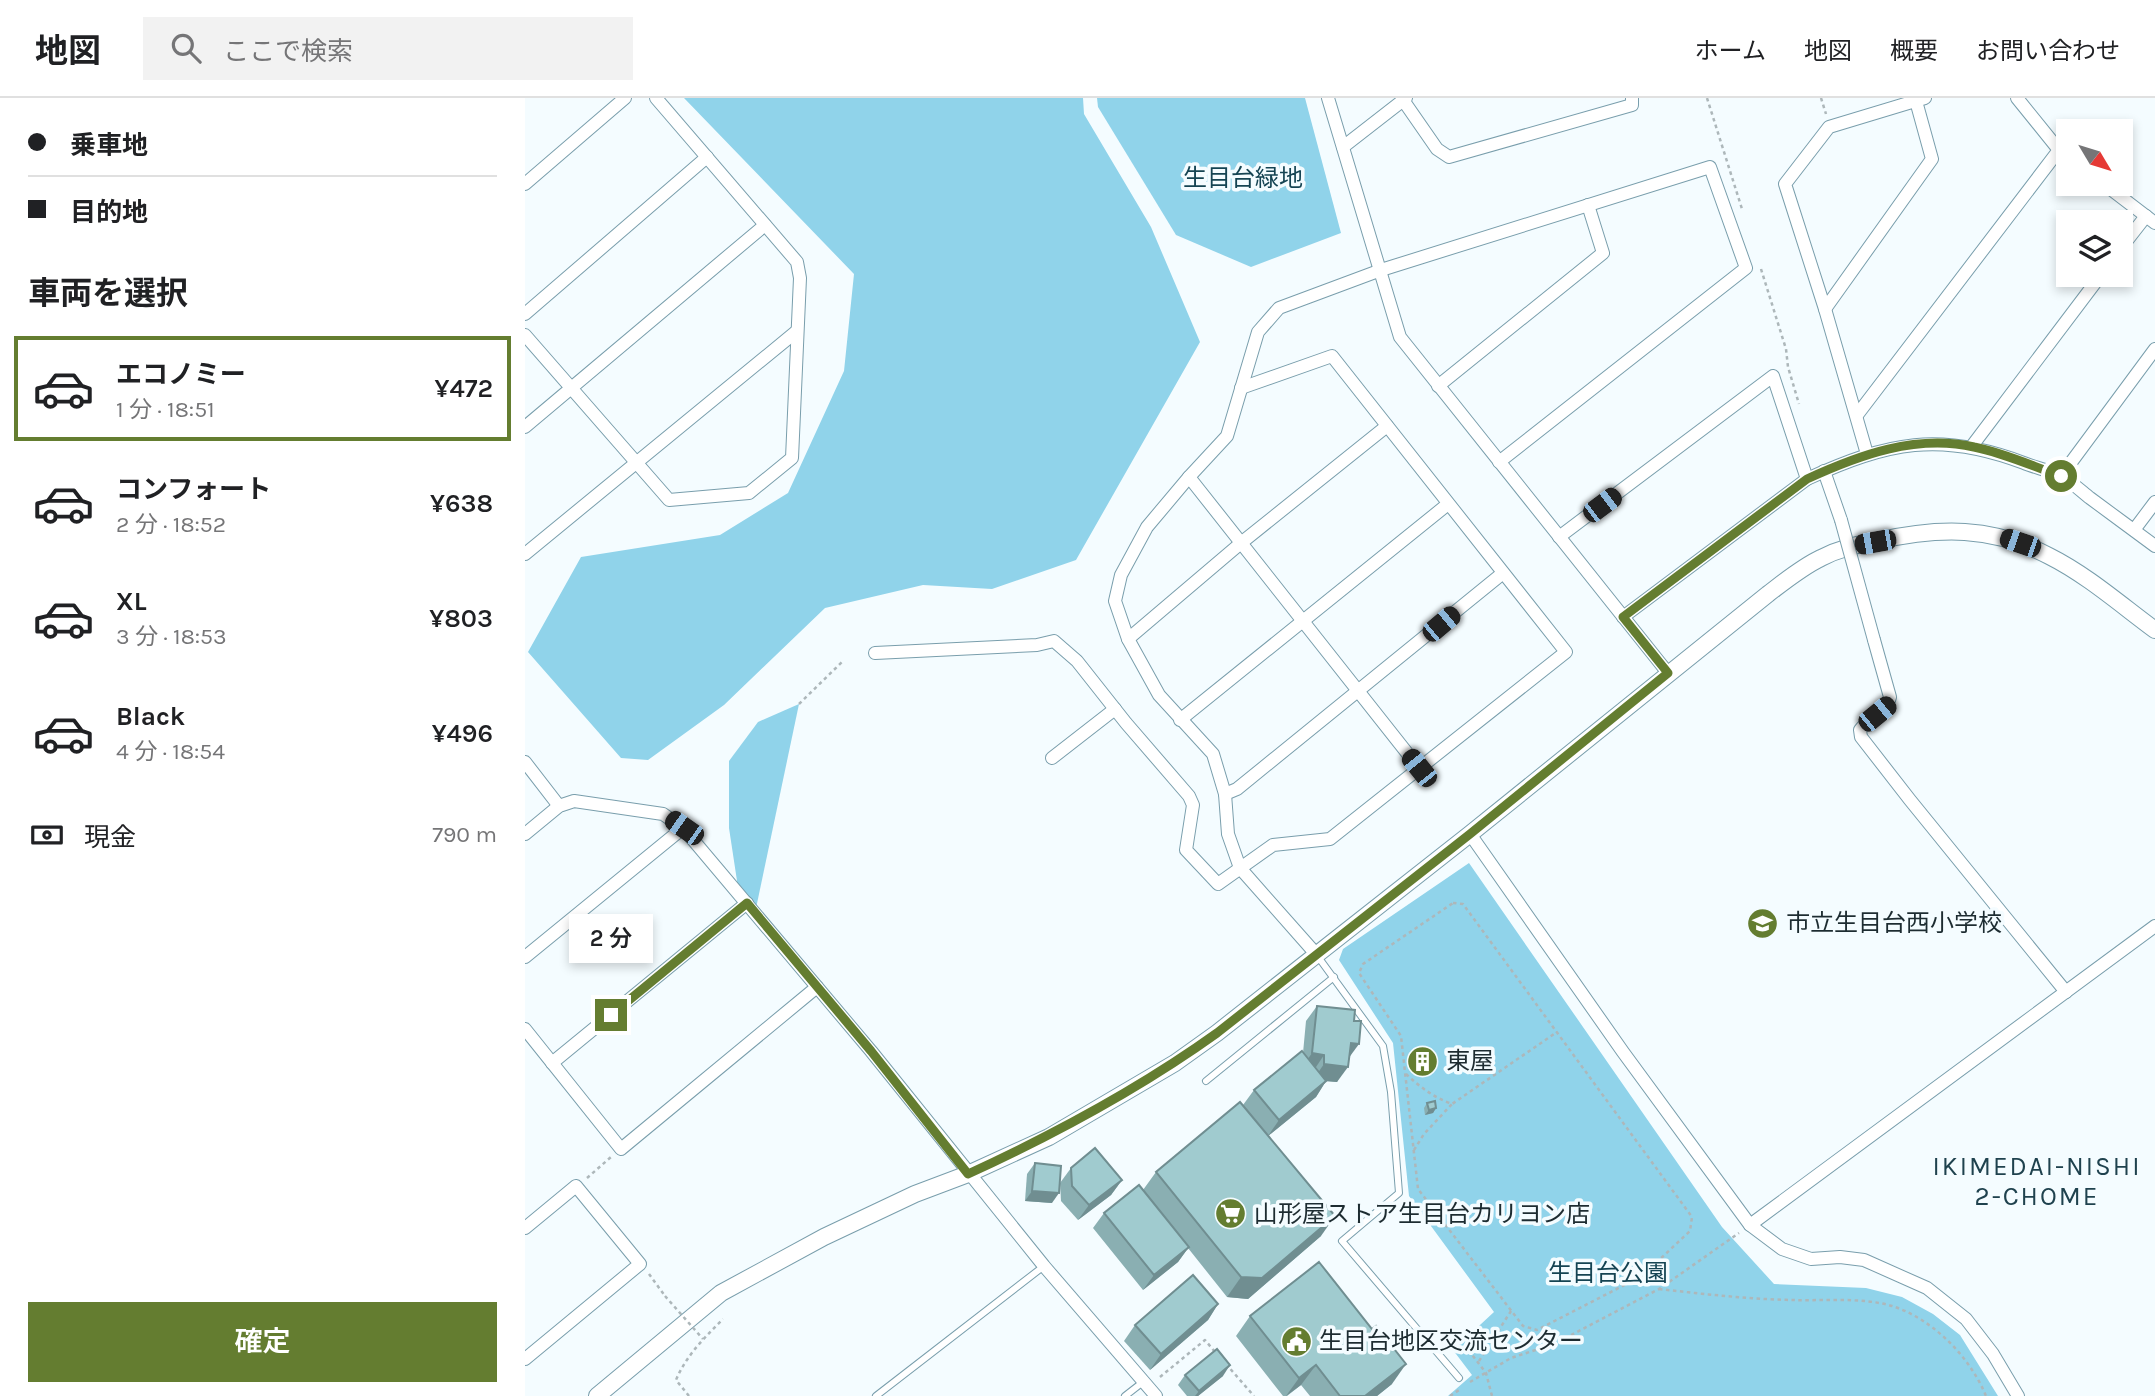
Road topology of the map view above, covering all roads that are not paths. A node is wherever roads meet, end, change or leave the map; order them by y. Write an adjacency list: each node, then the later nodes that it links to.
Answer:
1 (625, 98): 12 (street)
2 (656, 98): 10 (street)
3 (1328, 98): 9 (street)
4 (1632, 98): 6 (street)
5 (2017, 98): 8 (street)
6 (1405, 99): 9 (street)
7 (1921, 99): 20 (street); 20 (street)
8 (2056, 144)
9 (1343, 147): 18 (street)
10 (707, 157): 16 (street); 21 (street)
11 (2056, 163): 28 (street)
12 (525, 184)
13 (2120, 196): 15 (street)
14 (1588, 205): 18 (street); 25 (street); 33 (street)
15 (2150, 219): 17 (street)
16 (765, 225): 22 (street); 26 (street)
17 (2133, 236)
18 (1381, 270): 25 (street); 27 (street)
19 (2092, 287): 31 (street)
20 (1825, 309): 28 (street)
21 (525, 314)
22 (797, 331): 34 (street); 34 (street)
23 (525, 335): 26 (street)
24 (2155, 349): 36 (street)
25 (1438, 386): 33 (street)
26 (571, 388): 30 (street); 34 (street)
27 (1241, 388): 29 (street); 37 (street)
28 (1857, 415): 32 (street)
29 (1387, 426): 40 (street); 43 (street)
30 (525, 427)
31 (1972, 446): 32 (street); 36 (street)
32 (1867, 454): 35 (street)
33 (1499, 461): 42 (street)
34 (635, 462): 45 (street)
35 (1824, 471): 38 (street); 71 (street, bridge)
36 (2061, 476): 41 (street)
37 (1189, 477): 43 (street); 50 (street)
38 (1807, 479): 42 (street); 47 (street)
39 (2155, 502): 41 (street)
40 (1448, 504): 46 (street); 48 (street)
41 (2134, 530): 44 (street)
42 (1559, 537): 47 (street)
43 (1241, 544): 48 (street); 50 (street)
44 (2155, 546)
45 (525, 554)
46 (1503, 573): 53 (street); 58 (street)
47 (1623, 617): 52 (street)
48 (1303, 621): 53 (street); 55 (street)
49 (2155, 630): 52 (street)
50 (1128, 639): 55 (street)
51 (875, 653): 54 (street)
52 (1668, 673): 63 (street)
53 (1359, 692): 58 (street); 59 (street)
54 (1115, 709): 56 (street); 64 (street)
55 (1181, 720): 59 (street)
56 (1052, 758)
57 (525, 762): 60 (street)
58 (1419, 768): 64 (street)
59 (1225, 794): 64 (street)
60 (559, 806): 61 (street); 62 (street)
61 (684, 828): 65 (street); 68 (street)
62 (525, 834)
63 (1470, 834): 67 (street); 77 (street)
64 (1240, 868): 67 (street)
65 (747, 903): 70 (street); 73 (street)
66 (2155, 926): 71 (street)
67 (1316, 954): 69 (lane); 75 (street)
68 (525, 957)
69 (1334, 977): 74 (lane); 80 (lane)
70 (817, 987): 73 (street); 75 (street)
71 (2066, 992): 77 (street)
72 (525, 1029): 73 (street)
73 (552, 1063)
74 (1206, 1081)
75 (968, 1174): 78 (street); 82 (street)
76 (525, 1228): 79 (street)
77 (1747, 1228): 85 (street)
78 (1044, 1266): 81 (street); 83 (lane)
79 (525, 1359)
80 (1459, 1378)
81 (1150, 1388): 84 (lane)
82 (597, 1396)
83 (876, 1396)
84 (1125, 1396)
85 (2018, 1396)

